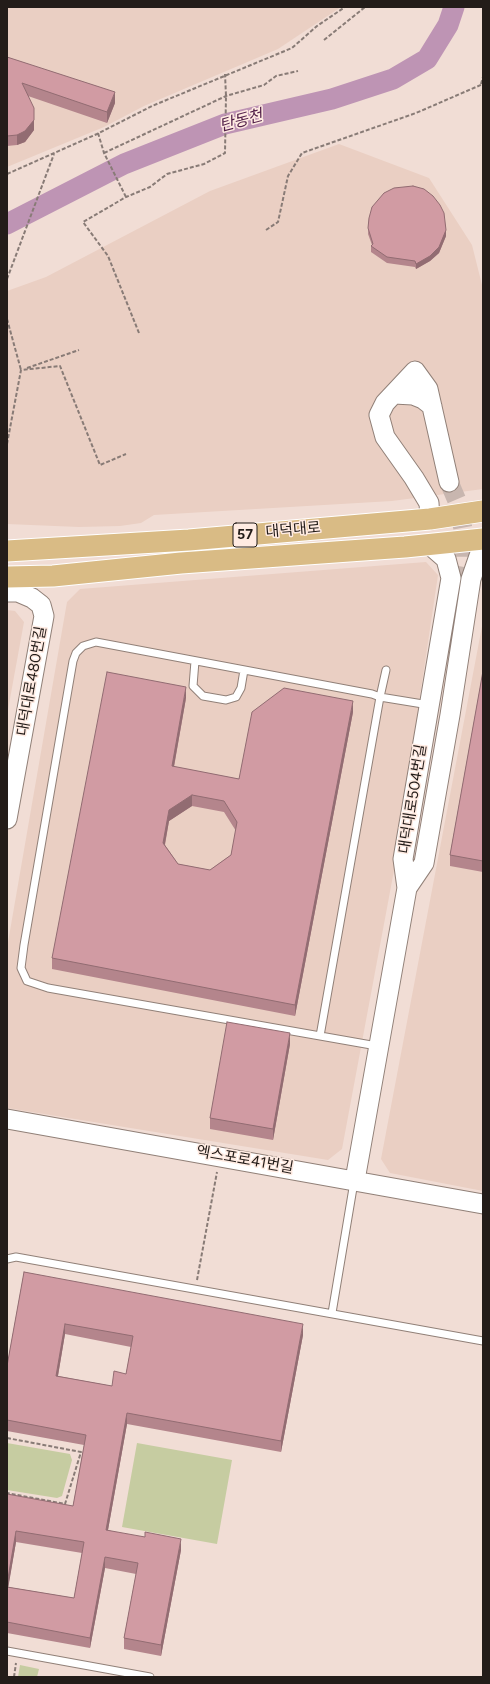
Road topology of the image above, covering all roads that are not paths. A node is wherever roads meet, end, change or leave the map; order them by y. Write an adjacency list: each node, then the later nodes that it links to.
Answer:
1 (394, 394): 2 (street); 2 (street); 5 (street)
2 (432, 406): 3 (street)
3 (449, 482)
4 (483, 511): 5 (main road, 대덕대로 / 57)
5 (430, 518): 8 (main road, 대덕대로 / 57)
6 (483, 539): 7 (main road, 대덕대로 / 57)
7 (430, 545): 10 (main road, 대덕대로 / 57); 15 (street, 대덕대로504번길)
8 (7, 551)
9 (483, 551): 15 (street)
10 (7, 578)
11 (7, 592): 18 (street, 대덕대로480번길)
12 (195, 661): 13 (lane); 13 (lane); 21 (lane)
13 (244, 670): 16 (lane)
14 (386, 670): 16 (lane)
15 (445, 674): 17 (street, 대덕대로504번길); 20 (street)
16 (380, 698): 17 (lane); 21 (lane)
17 (429, 705): 20 (street, 대덕대로504번길)
18 (11, 780): 19 (street, 대덕대로480번길)
19 (7, 819)
20 (407, 888): 22 (street, 대덕대로504번길)
21 (320, 1036): 22 (lane)
22 (378, 1046): 24 (street, 대덕대로504번길)
23 (7, 1119): 24 (street, 엑스포로41번길)
24 (355, 1180): 25 (street, 엑스포로41번길); 27 (lane)
25 (483, 1204)
26 (7, 1259): 27 (lane)
27 (332, 1313): 28 (lane)
28 (483, 1341)
29 (7, 1651): 30 (lane)
30 (150, 1677)

